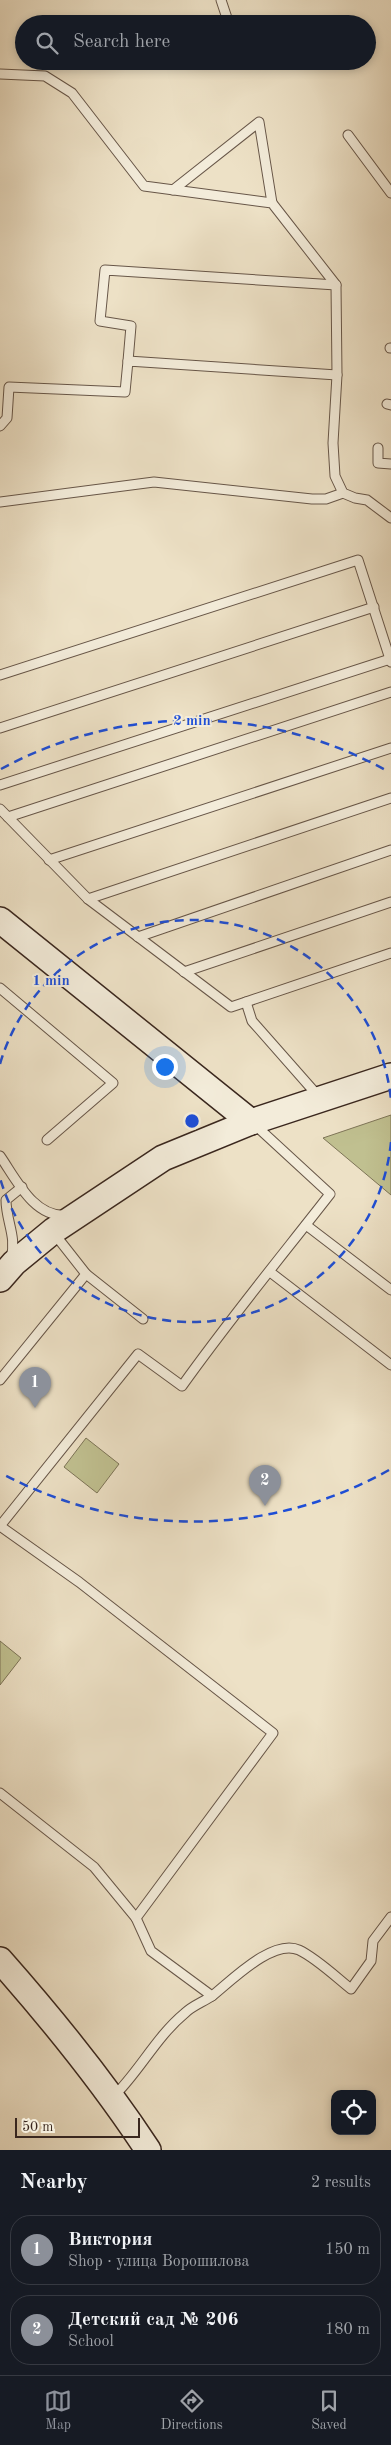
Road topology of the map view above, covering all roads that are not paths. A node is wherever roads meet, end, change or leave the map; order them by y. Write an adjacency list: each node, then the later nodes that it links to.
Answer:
1 (222, 0): 2 (lane)
2 (226, 15)
3 (0, 74): 5 (lane)
4 (348, 136): 6 (lane)
5 (173, 190): 7 (lane); 7 (lane)
6 (391, 193)
7 (272, 203): 8 (lane)
8 (336, 285): 9 (lane); 10 (lane)
9 (128, 361): 10 (lane); 11 (lane)
10 (336, 375): 14 (lane)
11 (0, 426)
12 (378, 448): 13 (lane)
13 (391, 464)
14 (343, 493): 15 (lane); 16 (lane)
15 (0, 502)
16 (391, 518)
17 (374, 607): 18 (lane); 19 (lane); 21 (lane)
18 (390, 660): 23 (lane)
19 (0, 675)
20 (391, 692): 26 (lane)
21 (0, 728)
22 (391, 748): 28 (lane)
23 (0, 785)
24 (391, 798): 29 (lane)
25 (0, 809): 26 (lane)
26 (8, 817): 28 (lane)
27 (391, 850): 32 (lane)
28 (49, 860): 29 (lane)
29 (88, 899): 32 (lane)
30 (391, 902): 34 (lane)
31 (0, 920): 39 (street)
32 (138, 937): 34 (lane)
33 (391, 953): 36 (lane)
34 (184, 972): 36 (lane)
35 (0, 988): 40 (lane)
36 (246, 1002): 38 (lane)
37 (391, 1076): 38 (street)
38 (320, 1099): 39 (street)
39 (251, 1122): 43 (street); 44 (lane)
40 (47, 1140)
41 (0, 1156): 42 (lane)
42 (22, 1187): 43 (lane); 47 (lane)
43 (79, 1214): 45 (street)
44 (306, 1225): 46 (lane); 49 (lane)
45 (52, 1231): 47 (street); 48 (lane)
46 (270, 1272): 51 (lane); 53 (lane)
47 (4, 1274)
48 (86, 1274): 50 (lane); 52 (lane)
49 (391, 1290)
50 (143, 1319)
51 (391, 1365)
52 (0, 1380)
53 (0, 1526): 56 (lane)
54 (0, 1793): 56 (lane)
55 (391, 1917): 58 (lane)
56 (136, 1918): 58 (lane)
57 (0, 1960): 59 (street)
58 (212, 1996): 59 (lane)
59 (113, 2096): 60 (street)
60 (148, 2150)

